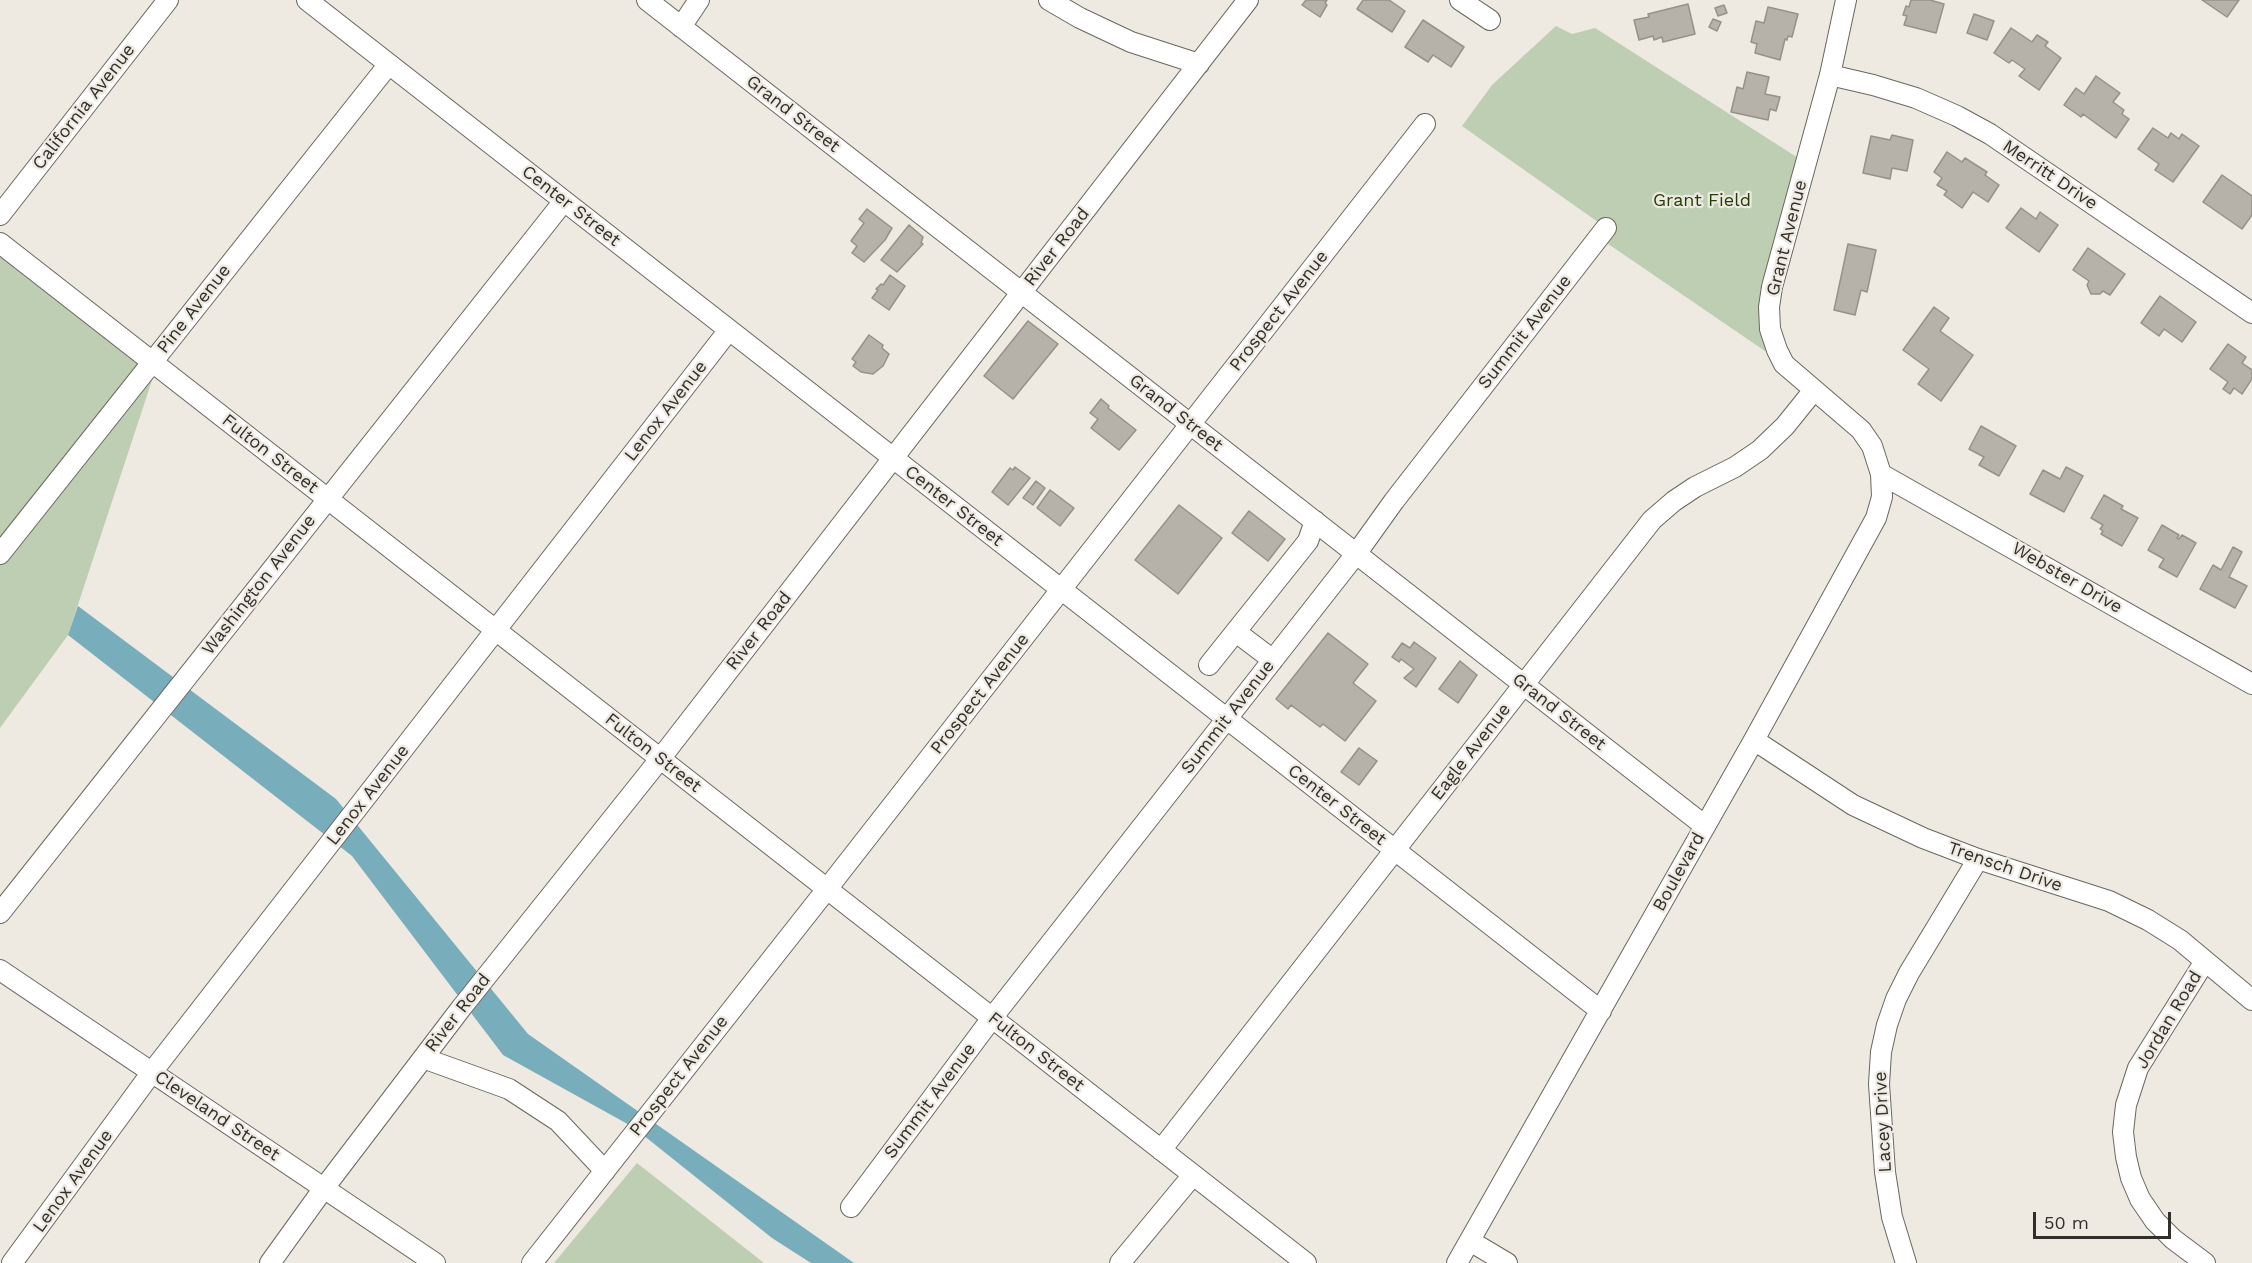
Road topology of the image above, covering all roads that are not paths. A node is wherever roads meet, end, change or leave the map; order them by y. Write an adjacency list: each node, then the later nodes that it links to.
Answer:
1 (168, 0): 16 (street, California Avenue)
2 (306, 0): 11 (street, Center Street)
3 (647, 0): 10 (street, Grand Street)
4 (699, 0): 10 (street)
5 (1049, 0): 12 (street)
6 (1248, 0): 12 (street, River Road)
7 (1460, 0): 9 (street)
8 (1846, 0): 13 (street, Grant Avenue)
9 (1490, 20)
10 (681, 27): 19 (street, Grand Street)
11 (389, 64): 15 (street, Center Street); 22 (street, Pine Avenue)
12 (1199, 64): 19 (street, River Road)
13 (1830, 75): 20 (street, Merritt Drive); 23 (street, Grant Avenue)
14 (1425, 124): 24 (street, Prospect Avenue)
15 (564, 201): 21 (street, Center Street); 27 (street, Washington Avenue)
16 (0, 215)
17 (1606, 228): 30 (street, Summit Avenue)
18 (0, 243): 22 (street, Fulton Street)
19 (1022, 292): 24 (street, Grand Street); 25 (street, River Road)
20 (2252, 313)
21 (729, 330): 25 (street, Center Street); 32 (street, Lenox Avenue)
22 (152, 362): 27 (street, Fulton Street); 29 (street, Pine Avenue)
23 (1814, 390): 26 (street, Grant Avenue); 36 (street, Eagle Avenue)
24 (1191, 424): 28 (street, Grand Street); 31 (street, Prospect Avenue)
25 (893, 458): 31 (street, Center Street); 40 (street, River Road)
26 (1881, 474): 37 (street, Webster Drive); 39 (street, Boulevard)
27 (328, 499): 32 (street, Fulton Street); 45 (street, Washington Avenue)
28 (1315, 521): 30 (street, Grand Street); 33 (street)
29 (0, 554)
30 (1356, 554): 34 (street, Summit Avenue); 36 (street, Grand Street)
31 (1061, 590): 38 (street, Center Street); 44 (street, Prospect Avenue)
32 (496, 630): 40 (street, Fulton Street); 52 (street, Lenox Avenue)
33 (1236, 632): 34 (street); 35 (street)
34 (1273, 660): 38 (street, Summit Avenue)
35 (1209, 665)
36 (1524, 684): 41 (street, Grand Street); 42 (street, Eagle Avenue)
37 (2252, 684)
38 (1227, 719): 42 (street, Center Street); 50 (street, Summit Avenue)
39 (1754, 740): 41 (street, Boulevard); 43 (street, Trensch Drive)
40 (660, 759): 44 (street, Fulton Street); 51 (street, River Road)
41 (1705, 826): 49 (street, Boulevard)
42 (1395, 850): 49 (street, Center Street); 53 (street, Eagle Avenue)
43 (1978, 859): 46 (street, Trensch Drive); 67 (street, Lacey Drive)
44 (827, 889): 50 (street, Fulton Street); 54 (street, Prospect Avenue)
45 (0, 913)
46 (2205, 961): 48 (street, Trensch Drive); 68 (street, Jordan Road)
47 (0, 970): 52 (street, Cleveland Street)
48 (2252, 1000)
49 (1601, 1011): 58 (street, Boulevard)
50 (992, 1018): 53 (street, Fulton Street); 57 (street, Summit Avenue)
51 (423, 1058): 54 (street); 56 (street, River Road)
52 (152, 1072): 56 (street, Cleveland Street); 59 (street, Lenox Avenue)
53 (1161, 1150): 55 (street, Fulton Street)
54 (605, 1171): 62 (street, Prospect Avenue)
55 (1193, 1175): 63 (street); 64 (street, Fulton Street)
56 (324, 1188): 60 (street, River Road); 61 (street, Cleveland Street)
57 (851, 1207)
58 (1470, 1241): 65 (street, Boulevard); 66 (street)
59 (12, 1263)
60 (270, 1263)
61 (435, 1263)
62 (532, 1263)
63 (1120, 1263)
64 (1306, 1263)
65 (1458, 1263)
66 (1507, 1263)
67 (1906, 1263)
68 (2205, 1263)

